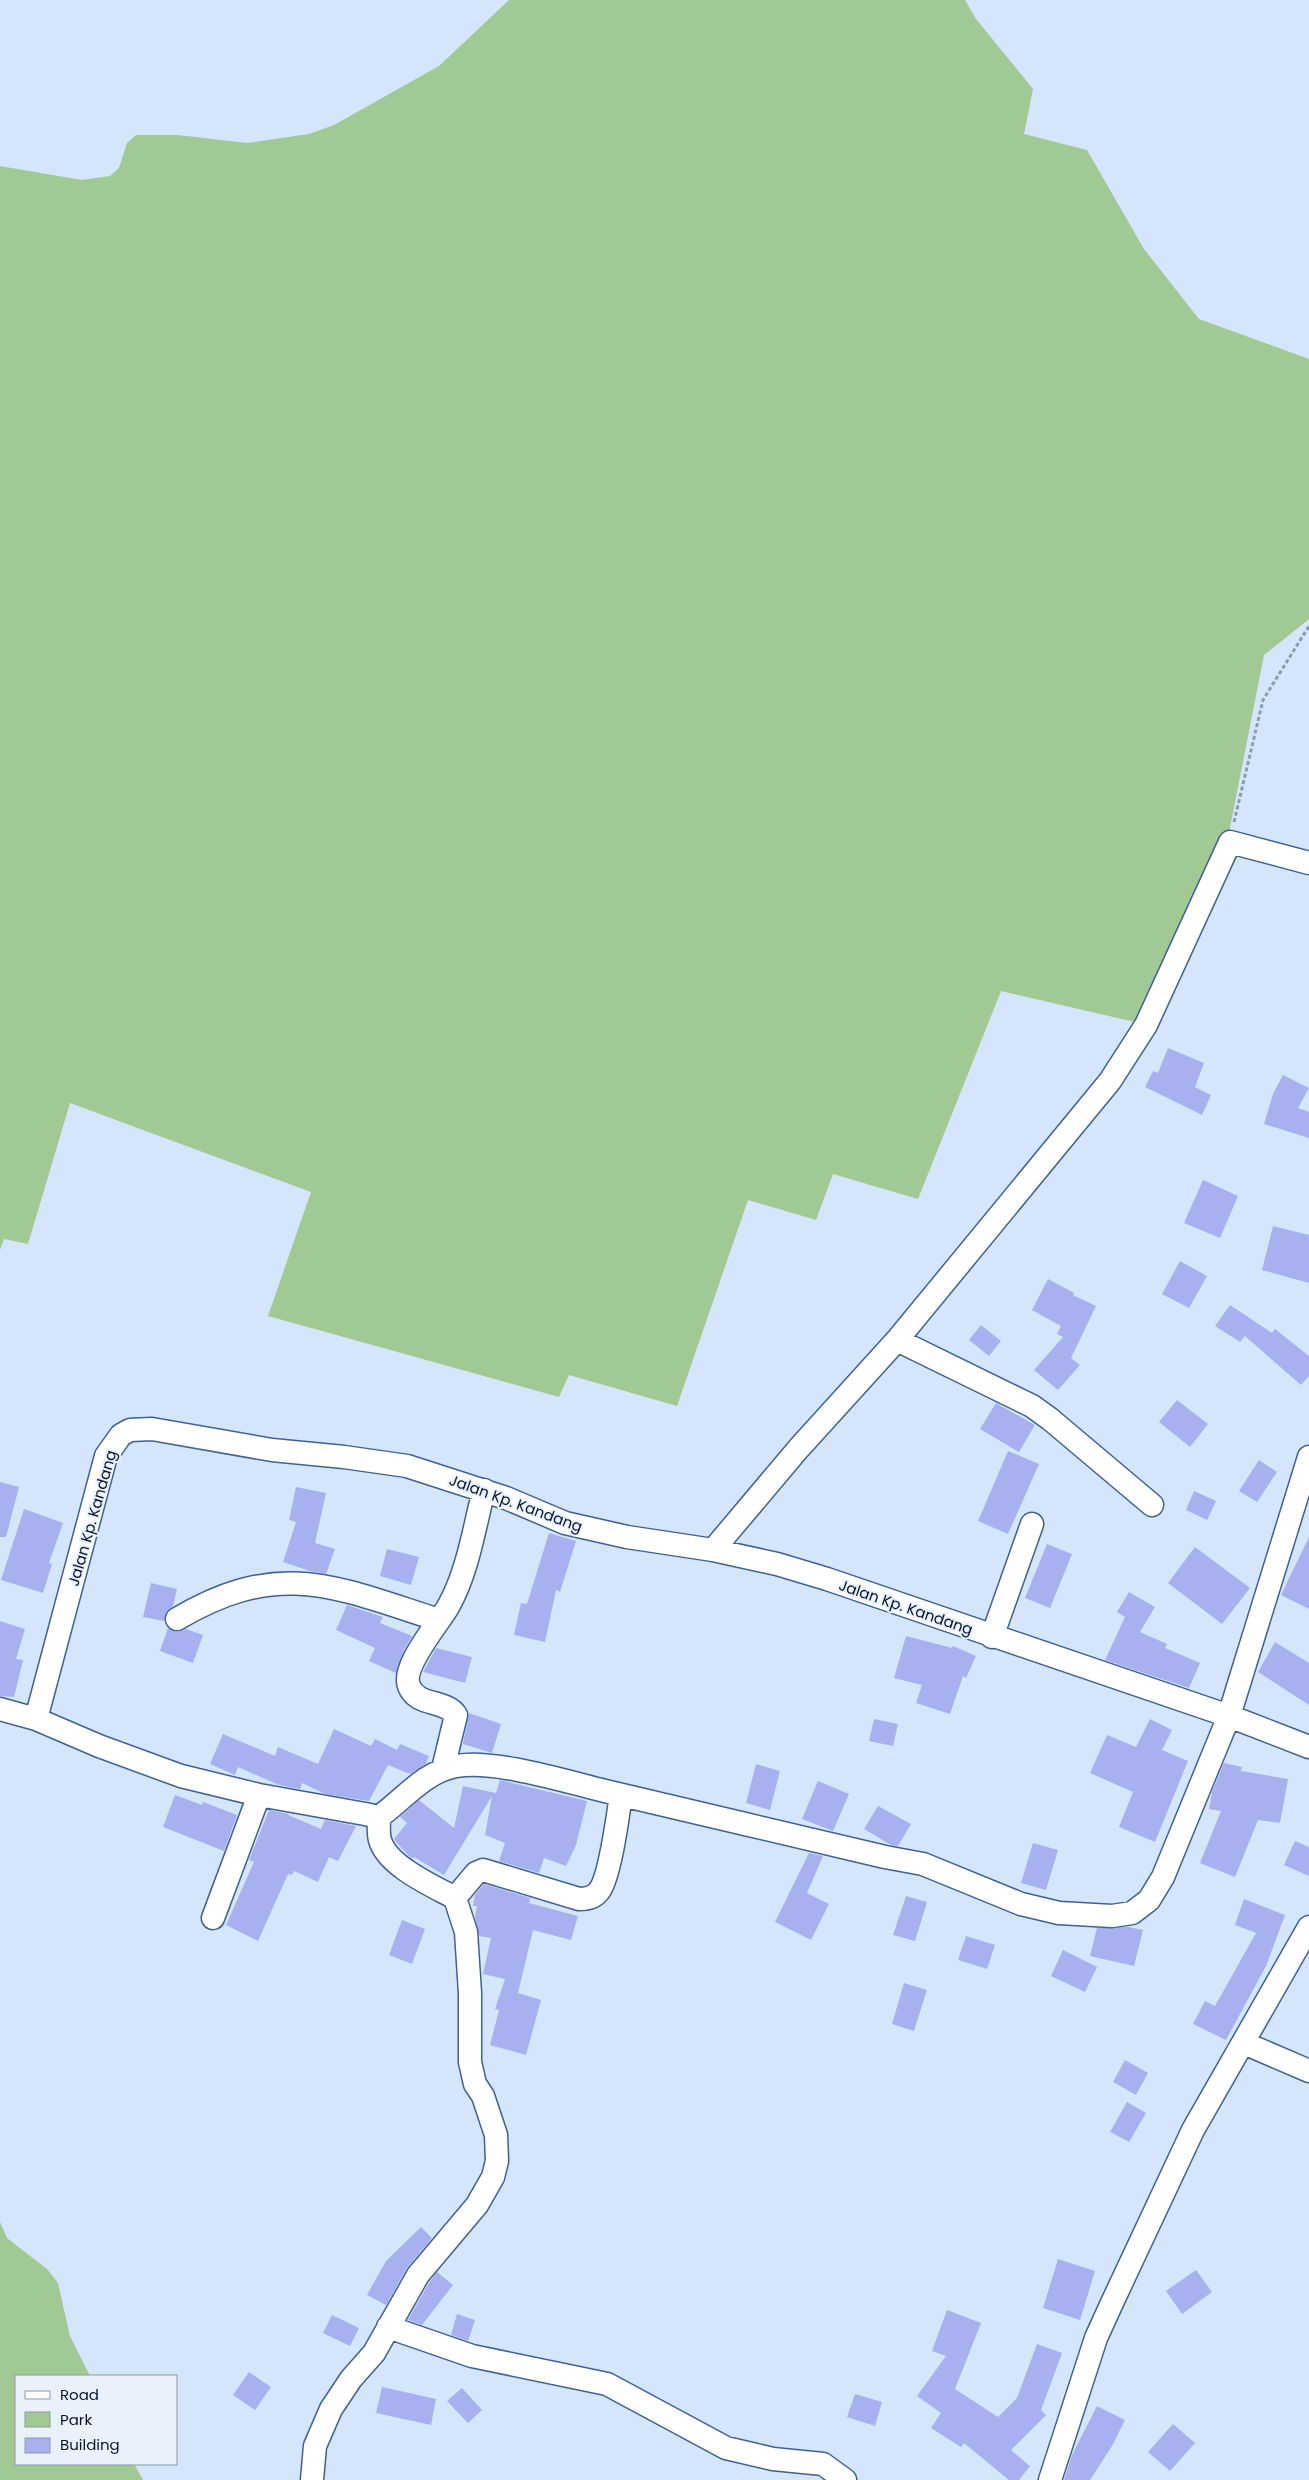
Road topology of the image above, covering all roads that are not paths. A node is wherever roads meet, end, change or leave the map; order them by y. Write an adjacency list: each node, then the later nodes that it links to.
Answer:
1 (1309, 863): 2 (street)
2 (897, 1340): 5 (street); 7 (street)
3 (1309, 1457): 12 (street)
4 (484, 1490): 7 (street, Jalan Kp. Kandang); 9 (street); 13 (street, Jalan Kp. Kandang)
5 (1152, 1506)
6 (1032, 1524): 10 (street)
7 (714, 1550): 10 (street, Jalan Kp. Kandang)
8 (177, 1619): 9 (street)
9 (439, 1620): 15 (street)
10 (992, 1637): 12 (street, Jalan Kp. Kandang)
11 (0, 1709): 13 (street)
12 (1228, 1716): 14 (street, Jalan Kp. Kandang); 17 (street)
13 (36, 1719): 16 (street)
14 (1309, 1746)
15 (443, 1769): 17 (street); 18 (street)
16 (259, 1795): 18 (street); 20 (street)
17 (622, 1795): 19 (street)
18 (379, 1817): 19 (street)
19 (455, 1898): 24 (street)
20 (213, 1918)
21 (1309, 1927): 22 (street)
22 (1244, 2043): 23 (street); 27 (street)
23 (1309, 2071)
24 (388, 2327): 25 (street); 26 (street)
25 (312, 2480)
26 (845, 2480)
27 (1050, 2480)

